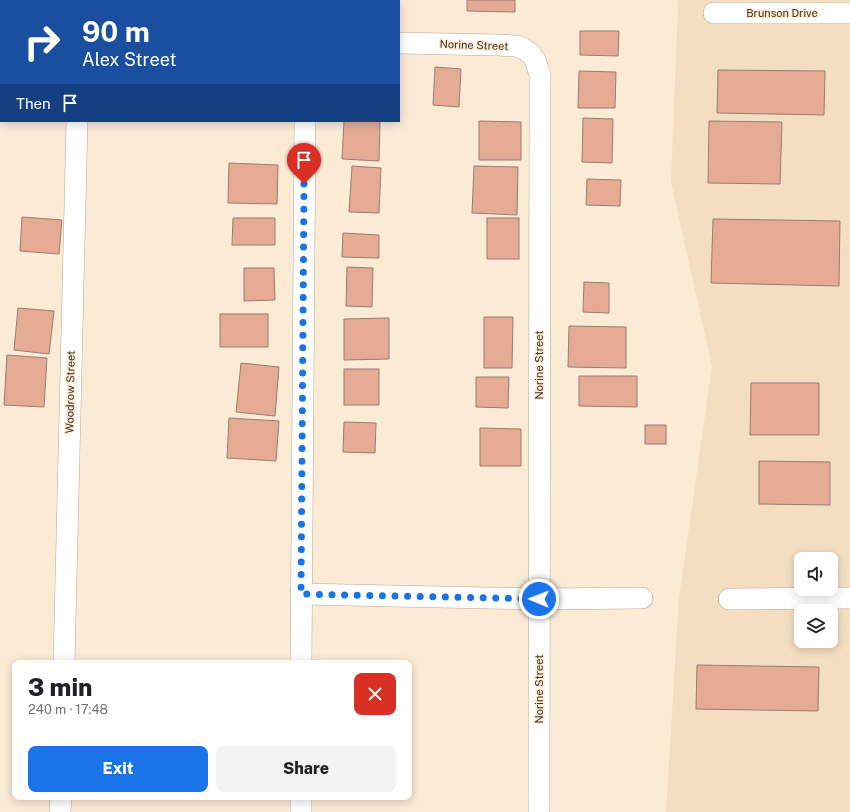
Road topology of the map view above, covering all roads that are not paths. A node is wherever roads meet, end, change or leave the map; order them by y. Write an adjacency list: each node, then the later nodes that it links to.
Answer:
1 (714, 13): 2 (street, Brunson Drive)
2 (850, 13)
3 (400, 44): 9 (street, Norine Street)
4 (76, 122): 11 (street, Woodrow Street)
5 (305, 122): 6 (street)
6 (301, 594): 9 (street); 12 (street)
7 (642, 598): 9 (street)
8 (850, 598): 10 (street)
9 (539, 599): 17 (street, Norine Street)
10 (729, 599)
11 (64, 660)
12 (301, 660)
13 (61, 800): 15 (street)
14 (301, 800): 16 (street)
15 (60, 812)
16 (301, 812)
17 (539, 812)

